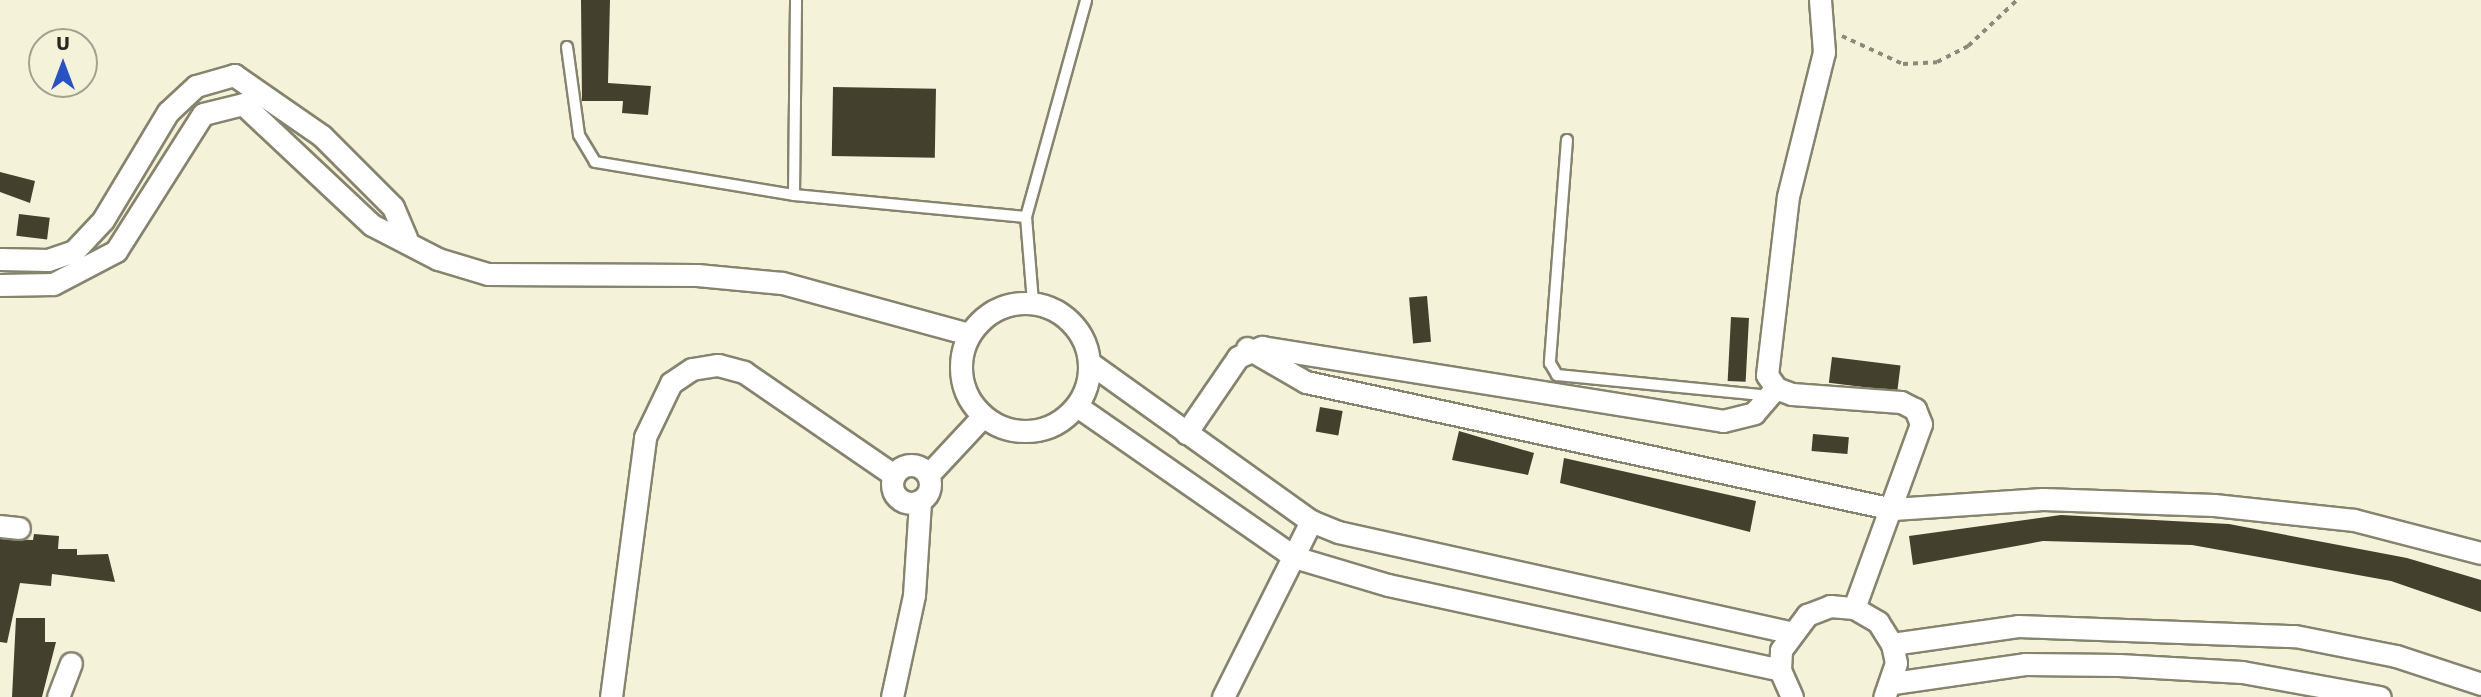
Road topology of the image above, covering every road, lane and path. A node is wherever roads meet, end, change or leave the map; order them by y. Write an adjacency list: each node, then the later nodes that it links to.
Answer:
1 (796, 0): 10 (lane)
2 (1086, 0): 11 (lane)
3 (1820, 0): 5 (street)
4 (2017, 0): 5 (path)
5 (1822, 23): 21 (street)
6 (567, 47): 10 (lane)
7 (257, 87): 8 (street); 12 (street); 14 (street)
8 (243, 104): 12 (street); 15 (street)
9 (1567, 140): 21 (lane)
10 (794, 195): 11 (lane)
11 (1026, 217): 17 (lane)
12 (407, 238): 18 (street)
13 (0, 259): 14 (street)
14 (48, 260): 15 (street)
15 (53, 284): 16 (street)
16 (0, 285)
17 (1034, 302): 18 (street); 20 (street)
18 (968, 334): 23 (street)
19 (1247, 348): 21 (street); 24 (street); 28 (street)
20 (1090, 363): 22 (street); 24 (street)
21 (1773, 392): 28 (street)
22 (1077, 406): 23 (street); 31 (street)
23 (982, 417): 26 (street)
24 (1186, 433): 29 (street)
25 (894, 475): 26 (street); 27 (street); 40 (street)
26 (928, 475): 27 (street)
27 (920, 501): 41 (street)
28 (1893, 509): 30 (street); 32 (street)
29 (1311, 521): 31 (street); 33 (street)
30 (2481, 553)
31 (1294, 557): 36 (street); 42 (street)
32 (1854, 608): 33 (street); 34 (street)
33 (1790, 632): 36 (street)
34 (1892, 644): 37 (street); 38 (street)
35 (71, 663): 39 (street)
36 (1780, 670): 43 (street)
37 (2481, 684)
38 (1888, 690): 44 (street)
39 (58, 697)
40 (611, 697)
41 (892, 697)
42 (1223, 697)
43 (1792, 697)
44 (2381, 697)

